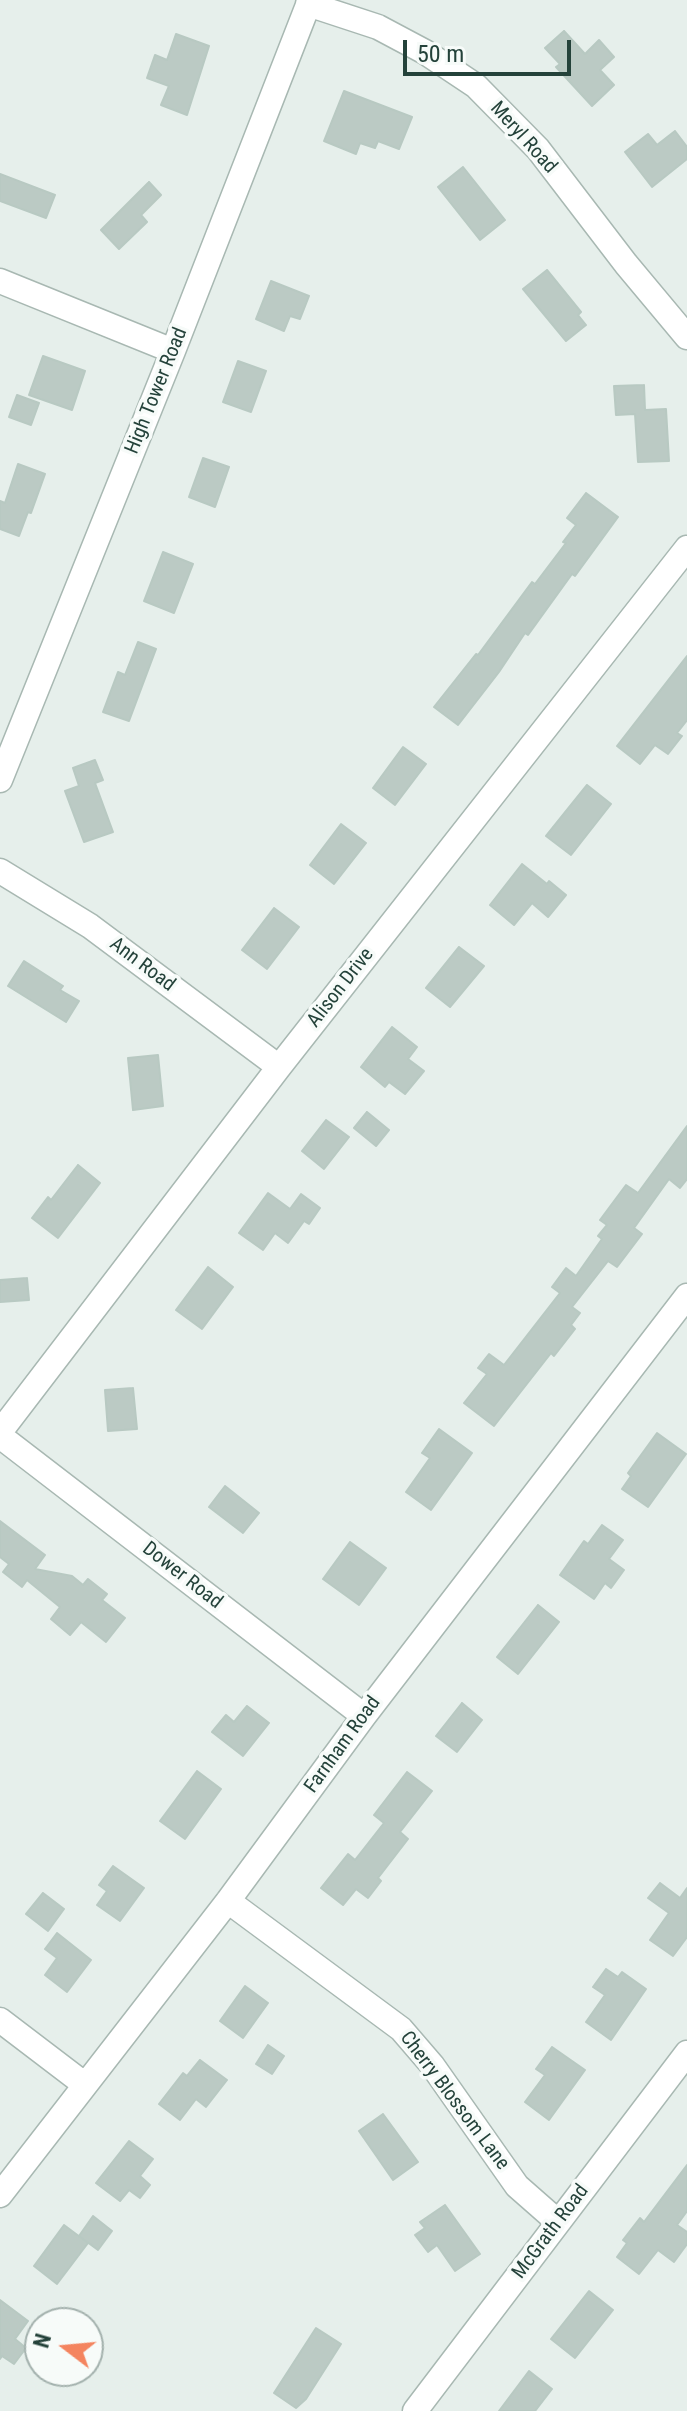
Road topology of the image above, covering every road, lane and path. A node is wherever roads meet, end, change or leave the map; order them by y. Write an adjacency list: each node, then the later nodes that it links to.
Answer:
1 (309, 2): 3 (street, Meryl Road); 4 (street, High Tower Road)
2 (0, 281): 4 (street)
3 (687, 337)
4 (173, 351): 6 (street, High Tower Road)
5 (687, 548): 8 (street, Alison Drive)
6 (0, 780)
7 (0, 871): 8 (street, Ann Road)
8 (279, 1067): 10 (street, Alison Drive)
9 (687, 1296): 11 (street, Farnham Road)
10 (0, 1434): 11 (street, Dower Road)
11 (364, 1716): 12 (street, Farnham Road)
12 (228, 1901): 15 (street, Farnham Road); 17 (street, Cherry Blossom Lane)
13 (0, 2020): 15 (street)
14 (687, 2053): 17 (street, McGrath Road)
15 (84, 2084): 16 (street, Farnham Road)
16 (0, 2195)
17 (558, 2222): 18 (street, McGrath Road)
18 (415, 2411)

